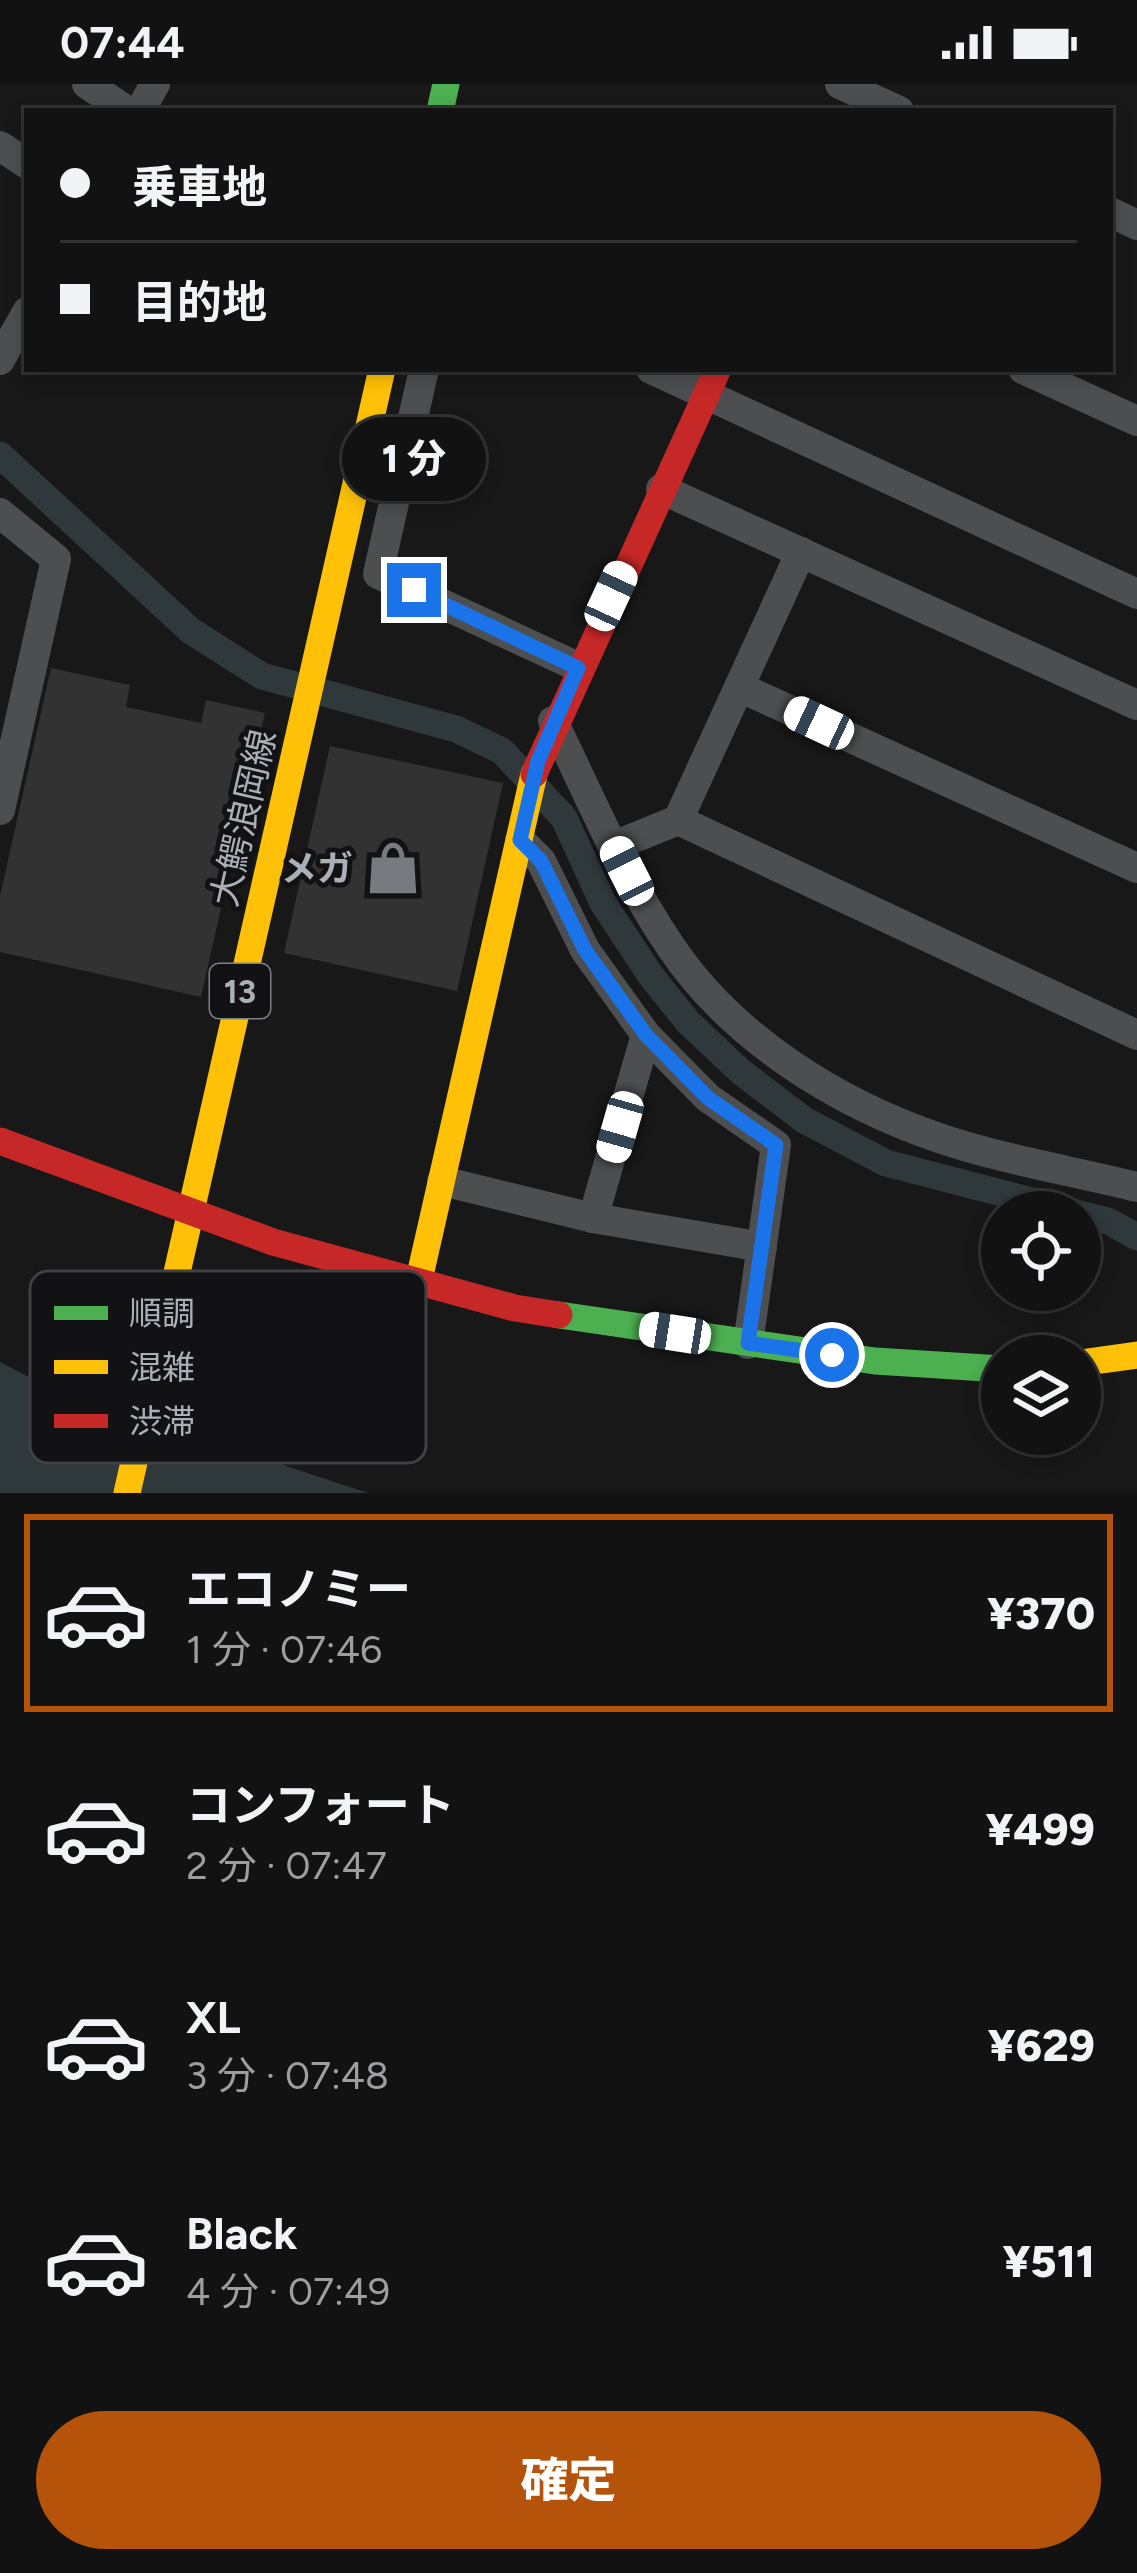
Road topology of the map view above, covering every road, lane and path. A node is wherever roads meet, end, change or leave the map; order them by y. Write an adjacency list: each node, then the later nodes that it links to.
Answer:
1 (87, 84): 3 (street)
2 (840, 84): 4 (street)
3 (123, 108)
4 (892, 108)
5 (24, 316): 6 (street)
6 (4, 345)
7 (381, 372): 32 (street, 大鰐浪岡線 / 13)
8 (423, 372): 17 (street)
9 (665, 372): 11 (street)
10 (1030, 372): 12 (street)
11 (712, 382): 13 (street); 16 (street)
12 (1137, 421)
13 (661, 489): 15 (street); 17 (street)
14 (0, 513): 21 (street)
15 (801, 551): 18 (street); 19 (street)
16 (1137, 594)
17 (578, 668): 20 (street)
18 (740, 687): 23 (street); 26 (street)
19 (1137, 705)
20 (553, 721): 24 (street); 25 (street)
21 (9, 729): 22 (street)
22 (0, 810)
23 (678, 820): 25 (street); 28 (street)
24 (520, 840): 27 (street); 30 (street)
25 (614, 846): 31 (street)
26 (1137, 868)
27 (646, 1035): 33 (street); 34 (street)
28 (1137, 1035)
29 (0, 1142): 32 (street)
30 (442, 1180): 33 (street); 37 (street)
31 (1137, 1187)
32 (189, 1210): 35 (street, 大鰐浪岡線 / 13); 36 (street)
33 (592, 1218): 34 (street)
34 (762, 1247): 39 (street)
35 (176, 1271)
36 (374, 1271)
37 (421, 1271)
38 (426, 1286): 39 (street)
39 (748, 1343): 42 (street)
40 (1137, 1355): 41 (street)
41 (1101, 1360)
42 (981, 1369)
43 (134, 1463): 44 (street, 大鰐浪岡線 / 13)
44 (127, 1493)

